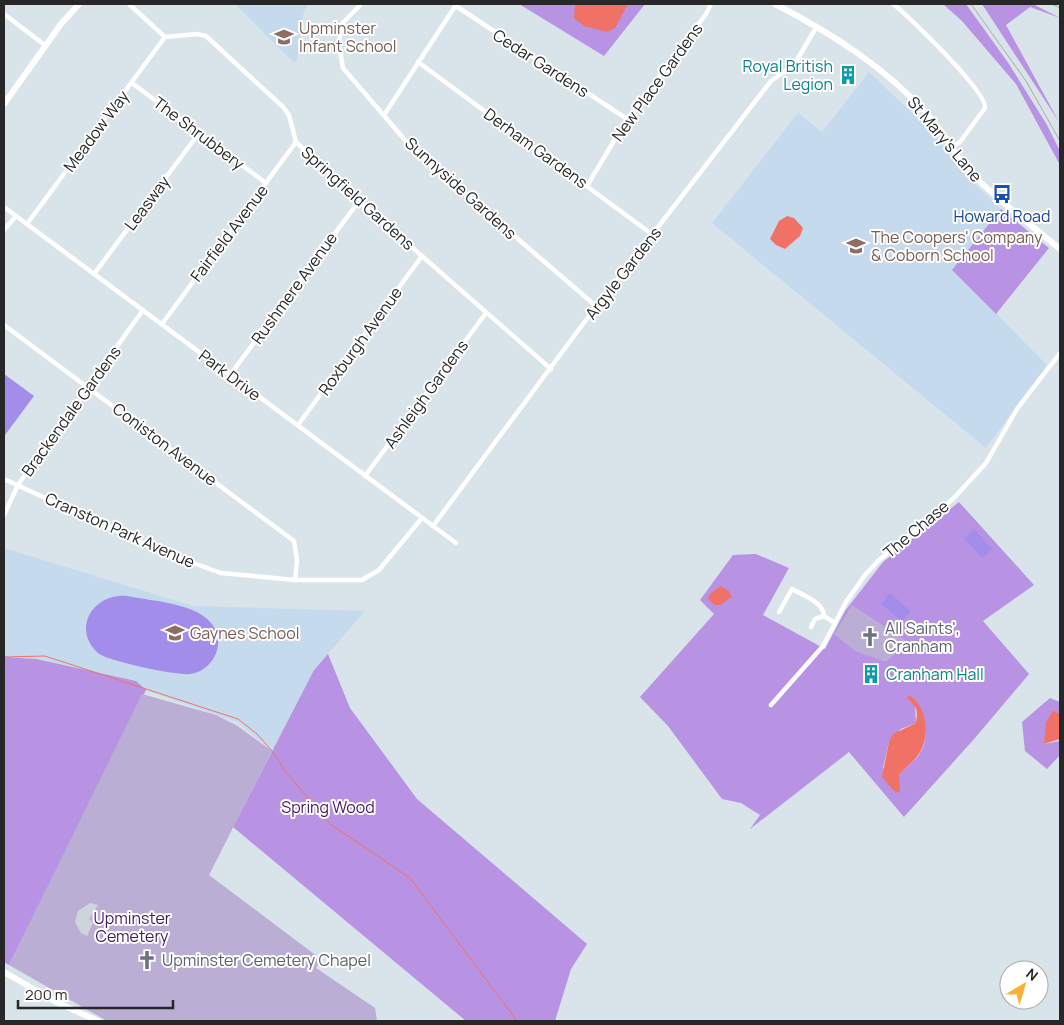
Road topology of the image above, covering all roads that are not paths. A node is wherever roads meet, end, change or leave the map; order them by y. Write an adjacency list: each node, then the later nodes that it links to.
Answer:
1 (79, 4): 11 (main road)
2 (128, 4): 10 (street)
3 (361, 4): 15 (street, Sunnyside Gardens)
4 (711, 4): 16 (street, New Place Gardens)
5 (776, 4): 9 (main road, St Mary's Lane)
6 (893, 4): 19 (street)
7 (456, 5): 12 (street); 16 (street, Cedar Gardens)
8 (4, 14): 11 (street)
9 (817, 26): 19 (main road, St Mary's Lane); 27 (street, Argyle Gardens)
10 (165, 37): 13 (street, Meadow Way); 18 (street, Springfield Gardens)
11 (46, 46): 14 (main road)
12 (418, 62): 15 (street); 21 (street, Derham Gardens)
13 (132, 83): 17 (street, The Shrubbery); 25 (street, Meadow Way)
14 (4, 104)
15 (384, 115): 31 (street, Sunnyside Gardens)
16 (627, 119): 21 (street, New Place Gardens)
17 (199, 133): 20 (street, The Shrubbery); 30 (street, Leasway)
18 (296, 142): 20 (street, Fairfield Avenue); 22 (street, Springfield Gardens)
19 (952, 147): 28 (main road, St Mary's Lane)
20 (266, 183): 34 (street, Fairfield Avenue)
21 (587, 186): 27 (street, Derham Gardens)
22 (359, 201): 29 (street, Springfield Gardens); 38 (street, Rushmere Avenue)
23 (4, 207): 24 (street, Park Drive)
24 (16, 216): 25 (street, Park Drive); 26 (street)
25 (27, 224): 30 (street, Park Drive)
26 (4, 230)
27 (653, 235): 31 (street, Argyle Gardens)
28 (1060, 249)
29 (422, 256): 33 (street, Springfield Gardens); 40 (street, Roxburgh Avenue)
30 (94, 274): 32 (street, Park Drive)
31 (597, 307): 37 (street, Argyle Gardens)
32 (143, 310): 34 (street, Park Drive); 39 (street, Brackendale Gardens)
33 (486, 313): 37 (street, Springfield Gardens); 41 (street, Ashleigh Gardens)
34 (162, 324): 38 (street, Park Drive)
35 (4, 325): 39 (street, Coniston Avenue)
36 (1060, 353): 51 (street, The Chase)
37 (551, 369): 46 (street, Argyle Gardens)
38 (230, 375): 40 (street, Park Drive)
39 (89, 387): 43 (street, Brackendale Gardens); 48 (street, Coniston Avenue)
40 (298, 425): 41 (street, Park Drive)
41 (365, 476): 45 (street, Park Drive)
42 (4, 478): 43 (street, Cranston Park Avenue)
43 (18, 485): 44 (street, Brackendale Gardens); 48 (street, Cranston Park Avenue)
44 (4, 515)
45 (422, 518): 46 (street, Park Drive); 48 (street, Cranston Park Avenue)
46 (433, 526): 47 (street, Park Drive)
47 (456, 543)
48 (295, 580)
49 (779, 612): 50 (street)
50 (824, 616): 51 (street); 52 (street)
51 (835, 623): 53 (street, The Chase)
52 (811, 627)
53 (771, 705)
54 (4, 972): 55 (main road)
55 (98, 1021)

